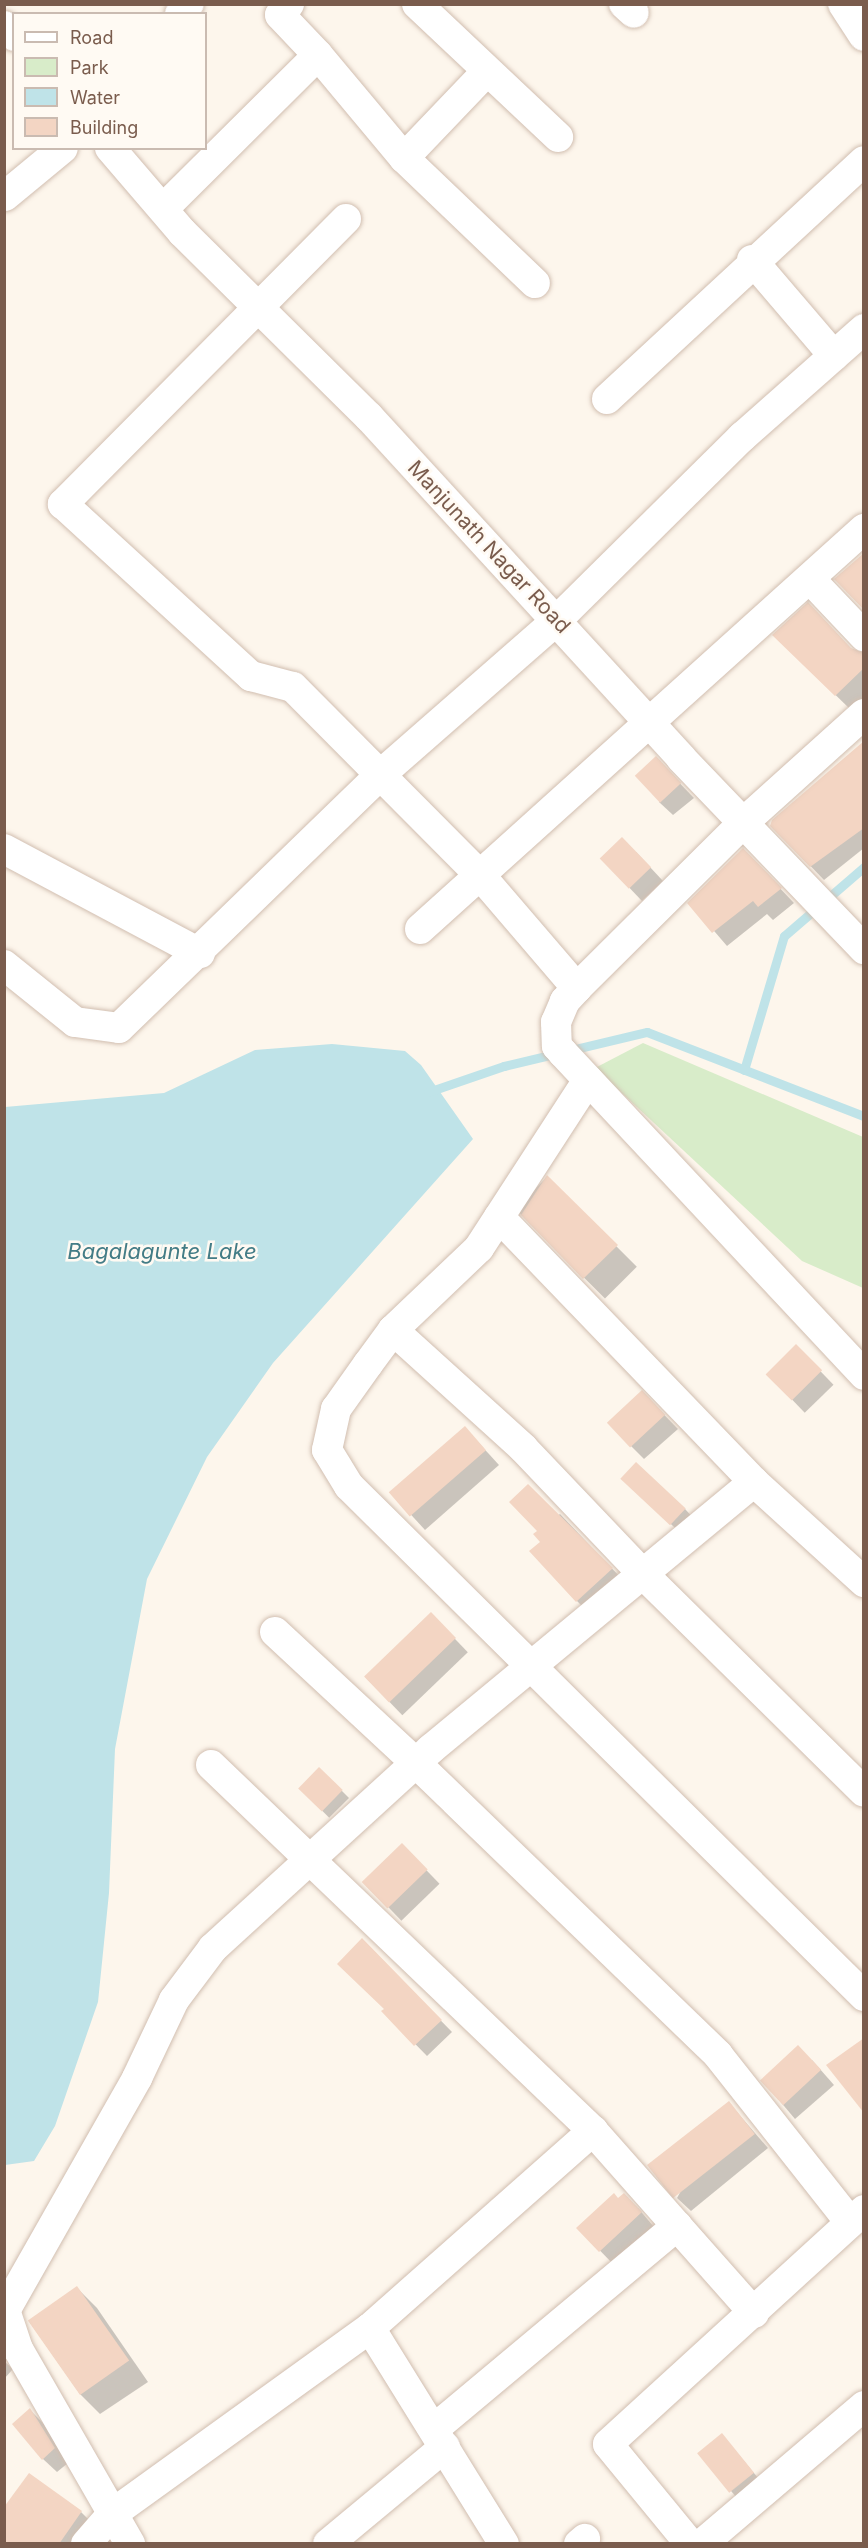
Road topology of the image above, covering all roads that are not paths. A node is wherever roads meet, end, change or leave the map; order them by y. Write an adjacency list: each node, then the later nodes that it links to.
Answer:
1 (289, 4): 5 (street)
2 (417, 4): 6 (street)
3 (843, 4): 4 (street)
4 (864, 36)
5 (318, 55): 10 (street); 13 (street)
6 (488, 71): 7 (street); 10 (street)
7 (558, 137)
8 (61, 150): 12 (street)
9 (112, 150): 13 (street, Manjunath Nagar Road)
10 (404, 158): 16 (street)
11 (864, 161): 15 (street)
12 (4, 196)
13 (163, 209): 17 (street, Manjunath Nagar Road)
14 (346, 219): 17 (street)
15 (752, 260): 19 (street); 20 (street)
16 (535, 283)
17 (258, 308): 23 (street, Manjunath Nagar Road); 27 (street)
18 (864, 329): 19 (street)
19 (834, 356): 23 (street)
20 (607, 399)
21 (864, 529): 22 (street)
22 (810, 579): 24 (street); 26 (street)
23 (556, 621): 26 (street, Manjunath Nagar Road); 27 (street)
24 (864, 636)
25 (864, 714): 28 (street)
26 (650, 724): 28 (street, Manjunath Nagar Road); 30 (street)
27 (380, 775): 30 (street); 33 (street)
28 (742, 824): 32 (street, Manjunath Nagar Road); 35 (street)
29 (4, 849): 33 (street)
30 (480, 875): 31 (street); 35 (street)
31 (420, 929)
32 (855, 942)
33 (200, 953): 34 (street)
34 (4, 965)
35 (577, 988): 36 (street)
36 (588, 1080): 37 (street); 39 (street)
37 (499, 1217): 38 (street); 40 (street)
38 (393, 1330): 41 (street); 44 (street)
39 (864, 1375)
40 (754, 1482): 41 (street); 42 (street)
41 (643, 1574): 44 (street); 47 (street)
42 (864, 1582)
43 (275, 1632): 45 (street)
44 (532, 1666): 45 (street); 49 (street)
45 (416, 1762): 48 (street); 51 (street)
46 (211, 1765): 48 (street)
47 (864, 1792)
48 (310, 1857): 50 (street); 53 (street)
49 (864, 1996)
50 (593, 2131): 52 (street); 55 (street)
51 (857, 2216): 54 (street)
52 (677, 2226): 54 (street); 58 (street)
53 (5, 2308): 56 (street)
54 (754, 2313): 64 (street)
55 (370, 2328): 58 (street); 59 (street)
56 (11, 2357): 59 (street)
57 (864, 2406): 65 (street)
58 (439, 2438): 62 (street); 63 (street)
59 (112, 2514): 60 (street); 61 (street)
60 (86, 2544)
61 (130, 2544)
62 (328, 2544)
63 (504, 2544)
64 (690, 2544)
65 (702, 2544)

